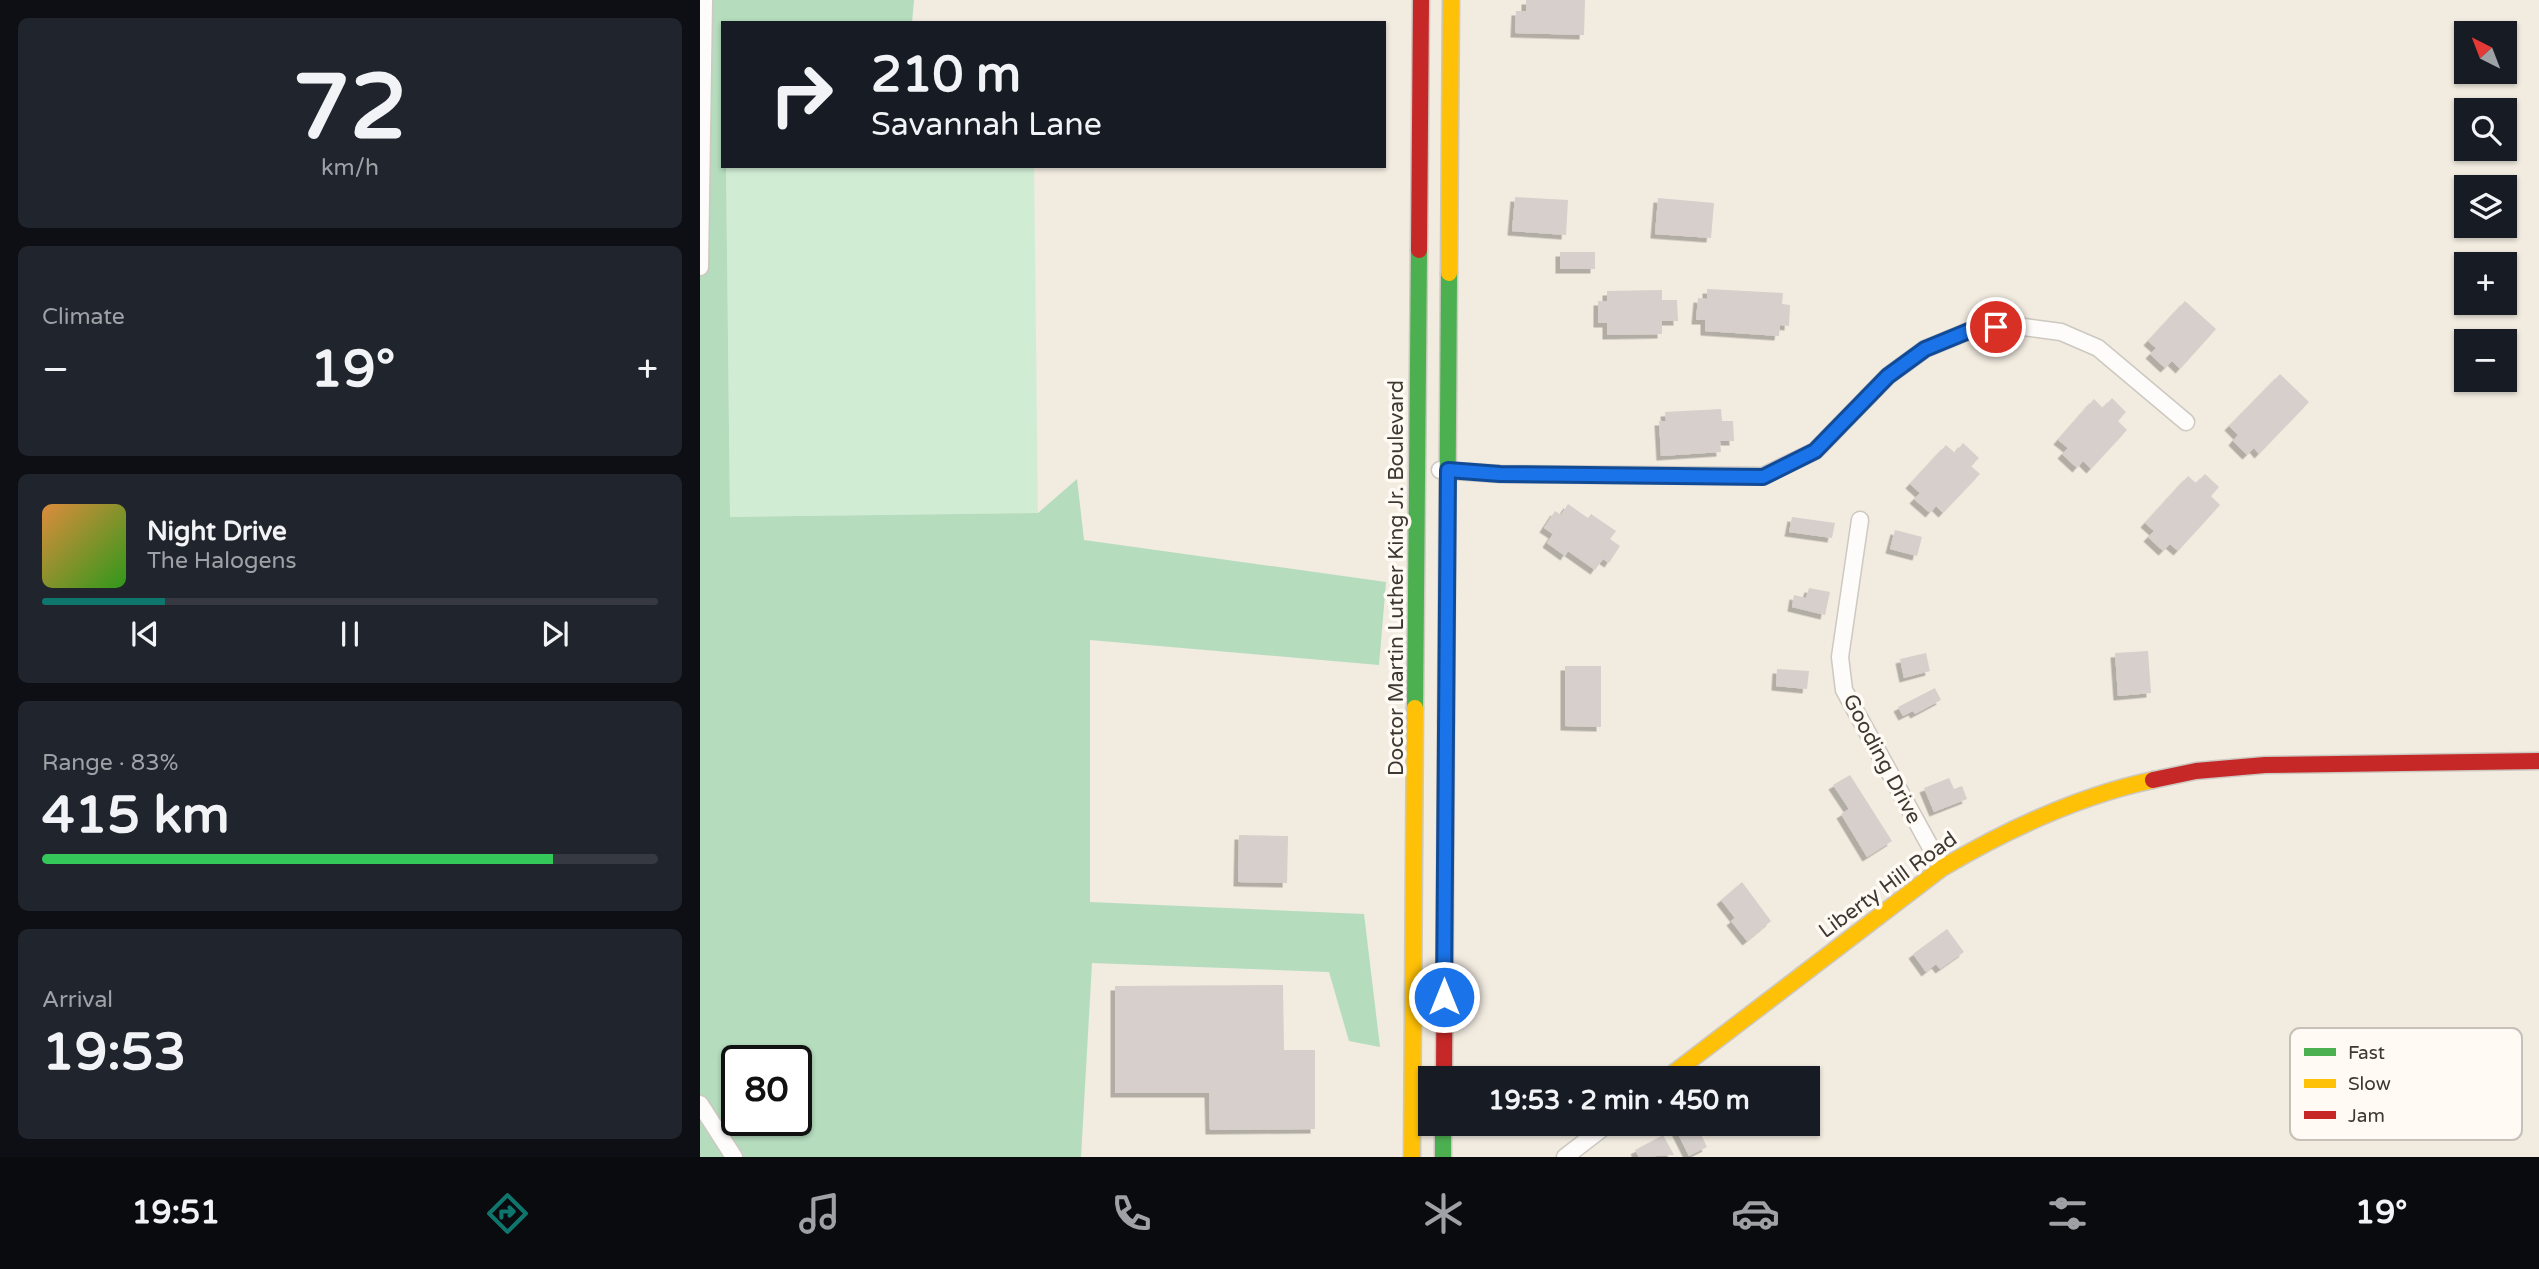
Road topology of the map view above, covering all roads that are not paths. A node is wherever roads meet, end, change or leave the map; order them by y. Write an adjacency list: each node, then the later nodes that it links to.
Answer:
1 (704, 0): 4 (street)
2 (1421, 0): 7 (main road, Doctor Martin Luther King Jr. Boulevard)
3 (1451, 0): 6 (main road)
4 (700, 267)
5 (2186, 422): 6 (street)
6 (1448, 470): 7 (street); 11 (main road)
7 (1419, 471): 17 (main road, Doctor Martin Luther King Jr. Boulevard)
8 (1860, 520): 10 (street, Gooding Drive)
9 (2539, 761): 10 (main road, Liberty Hill Road)
10 (1942, 868): 12 (main road, Liberty Hill Road)
11 (1444, 1066)
12 (1683, 1066)
13 (700, 1104): 16 (street)
14 (1443, 1136): 18 (main road)
15 (1592, 1136): 19 (street)
16 (734, 1157)
17 (1412, 1157)
18 (1443, 1157)
19 (1564, 1157)

